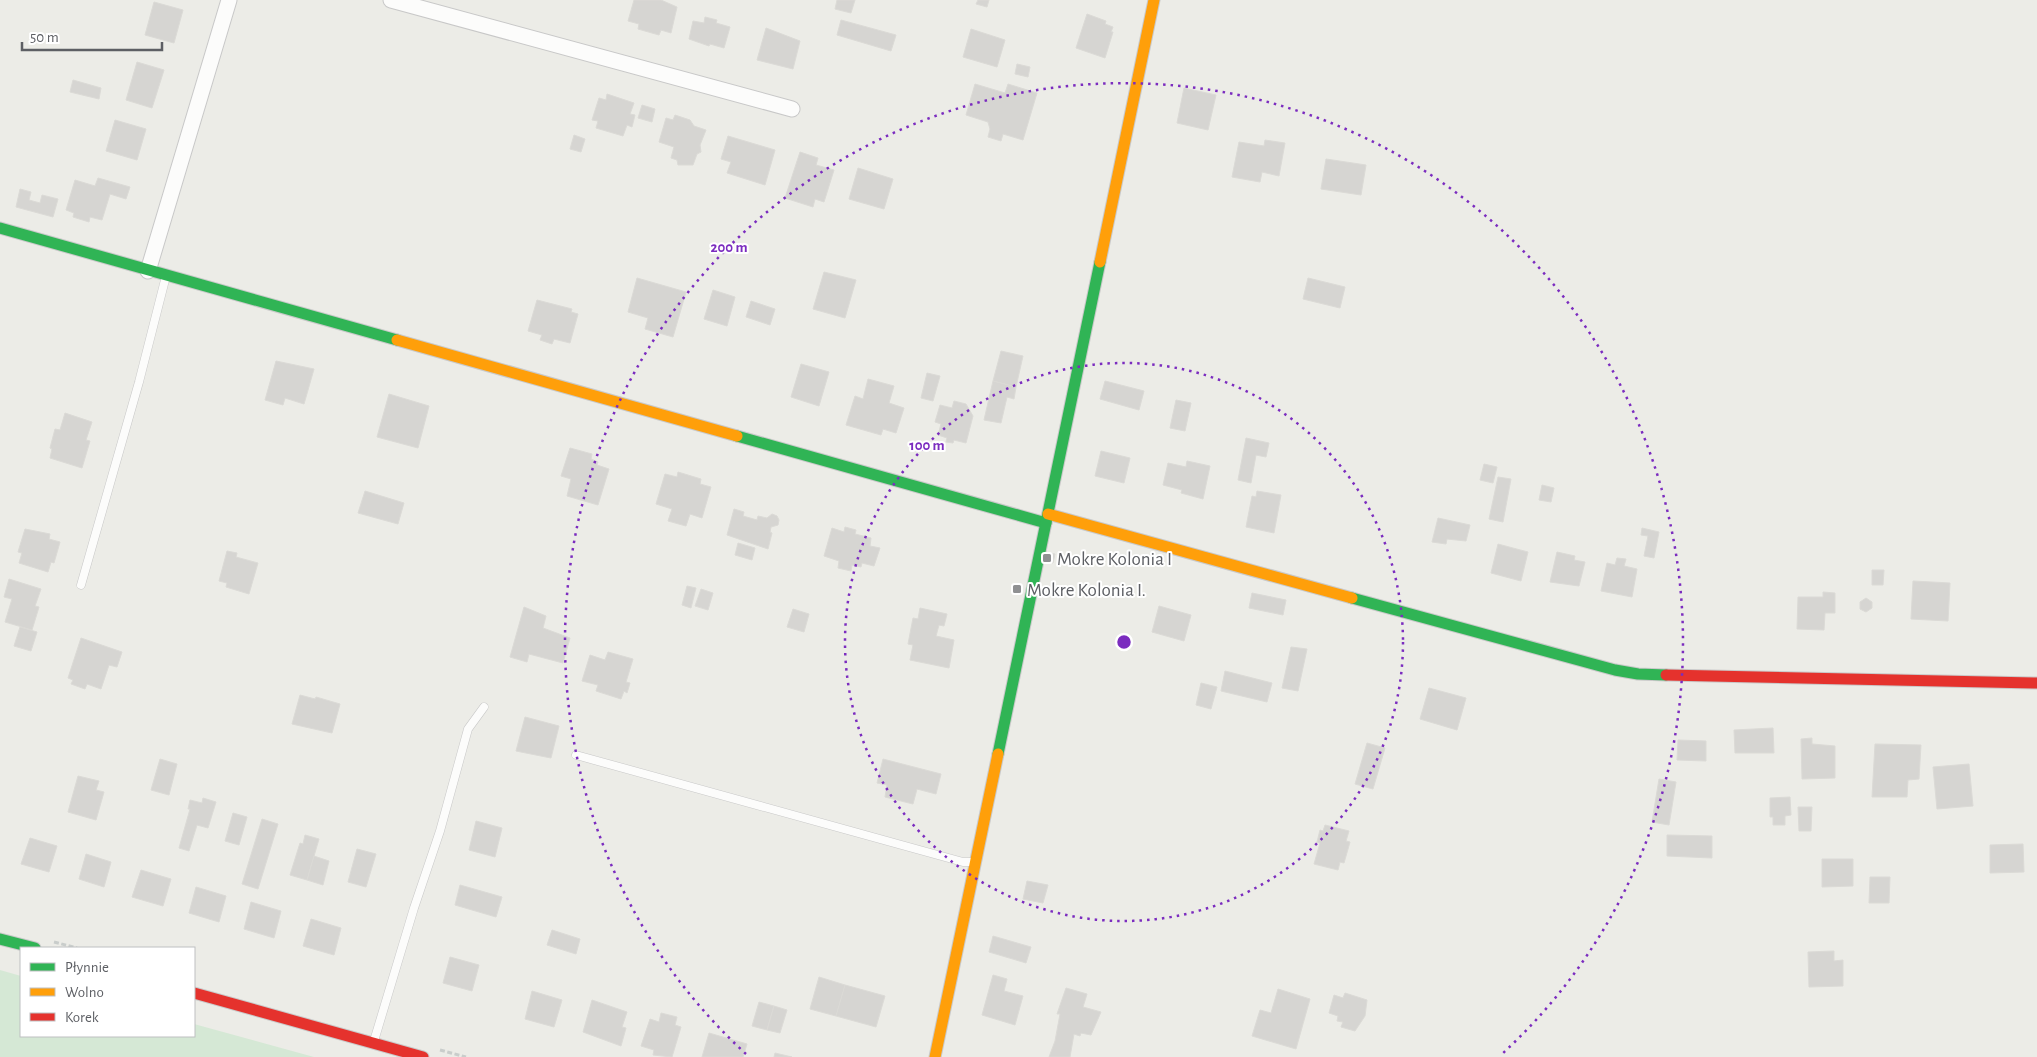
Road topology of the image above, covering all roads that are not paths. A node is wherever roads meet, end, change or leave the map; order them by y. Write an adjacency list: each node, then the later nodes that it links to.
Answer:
1 (229, 0): 6 (street)
2 (391, 0): 4 (street)
3 (1154, 0): 8 (street)
4 (792, 109)
5 (0, 228): 6 (street)
6 (148, 271): 7 (street)
7 (166, 276): 8 (street); 9 (lane)
8 (1047, 519): 10 (street); 13 (street)
9 (81, 585)
10 (2037, 684)
11 (484, 707): 17 (lane)
12 (576, 755): 13 (lane)
13 (975, 862): 19 (street)
14 (0, 938): 15 (street)
15 (32, 947)
16 (195, 993): 17 (street)
17 (373, 1043): 18 (street)
18 (424, 1057)
19 (934, 1057)

